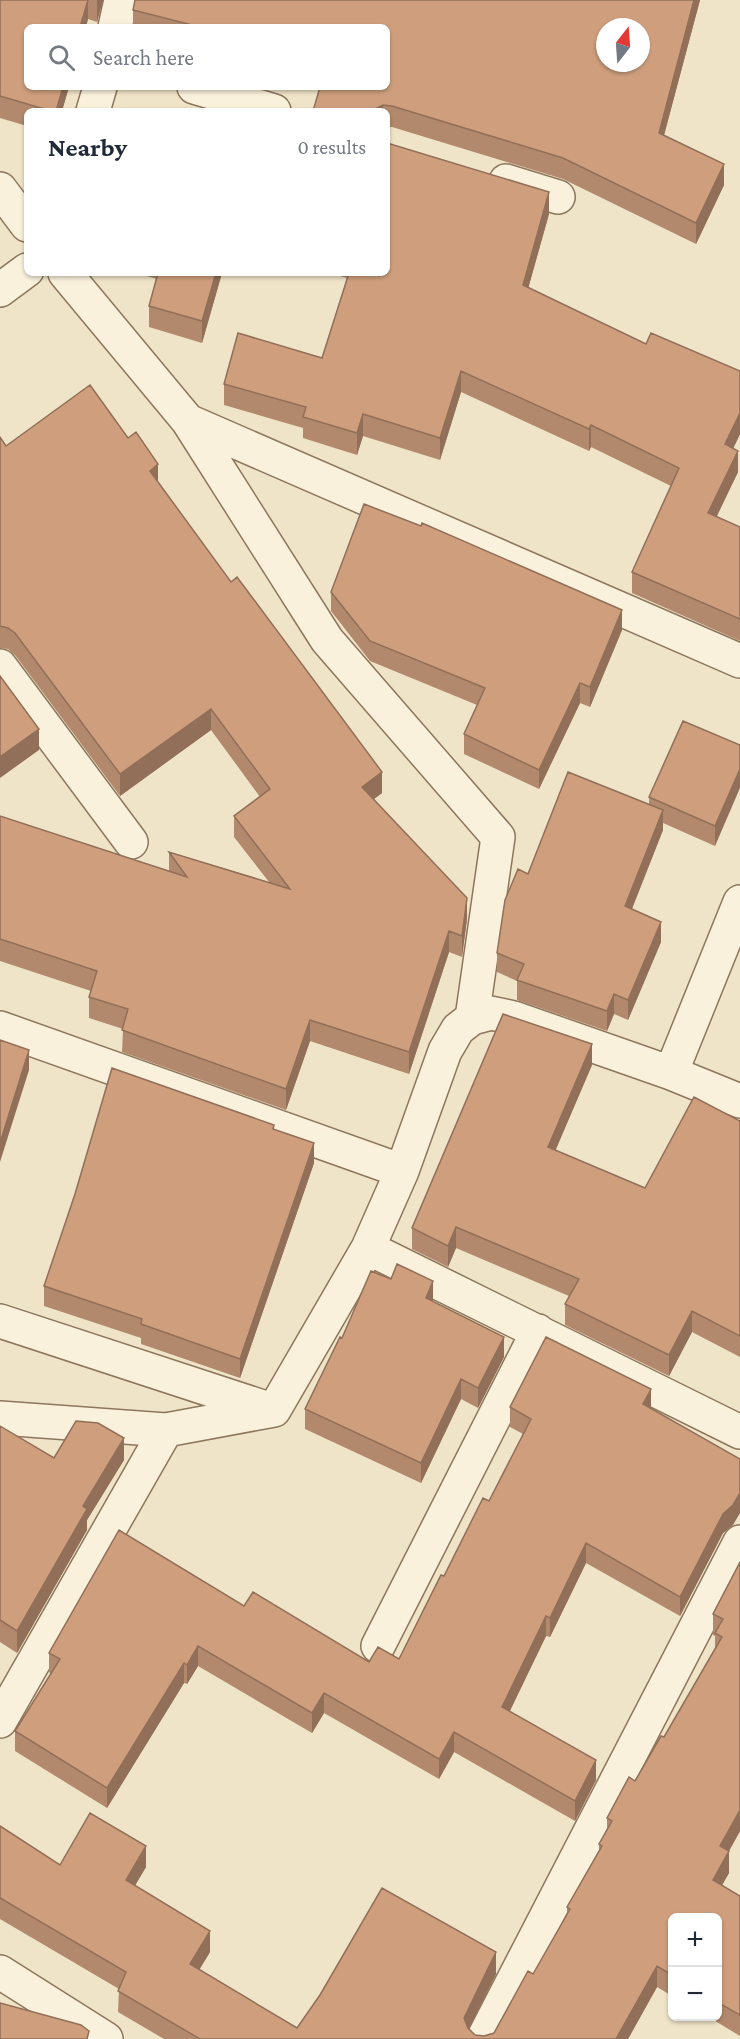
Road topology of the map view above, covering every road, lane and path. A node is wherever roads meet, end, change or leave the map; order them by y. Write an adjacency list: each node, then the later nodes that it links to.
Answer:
1 (121, 0): 2 (street)
2 (117, 24)
3 (99, 90): 5 (street)
4 (204, 90): 6 (street)
5 (94, 108)
6 (264, 108)
7 (478, 173): 9 (street)
8 (0, 189): 10 (street)
9 (558, 197)
10 (24, 221)
11 (24, 272): 13 (street)
12 (67, 276): 14 (street)
13 (0, 290)
14 (188, 421): 15 (street); 19 (street)
15 (740, 661)
16 (0, 666): 17 (street)
17 (130, 843)
18 (740, 902): 21 (street)
19 (472, 1018): 21 (street); 23 (street)
20 (0, 1028): 23 (street)
21 (671, 1073): 22 (street)
22 (740, 1101)
23 (402, 1172): 24 (street)
24 (368, 1248): 26 (street); 27 (street)
25 (0, 1321): 27 (street)
26 (538, 1331): 30 (street); 32 (street)
27 (274, 1410): 29 (street)
28 (0, 1418): 29 (street)
29 (166, 1430): 33 (street)
30 (740, 1432)
31 (740, 1542): 36 (street)
32 (378, 1646)
33 (0, 1721)
34 (0, 1972): 35 (street)
35 (106, 2039)
36 (483, 2039)

